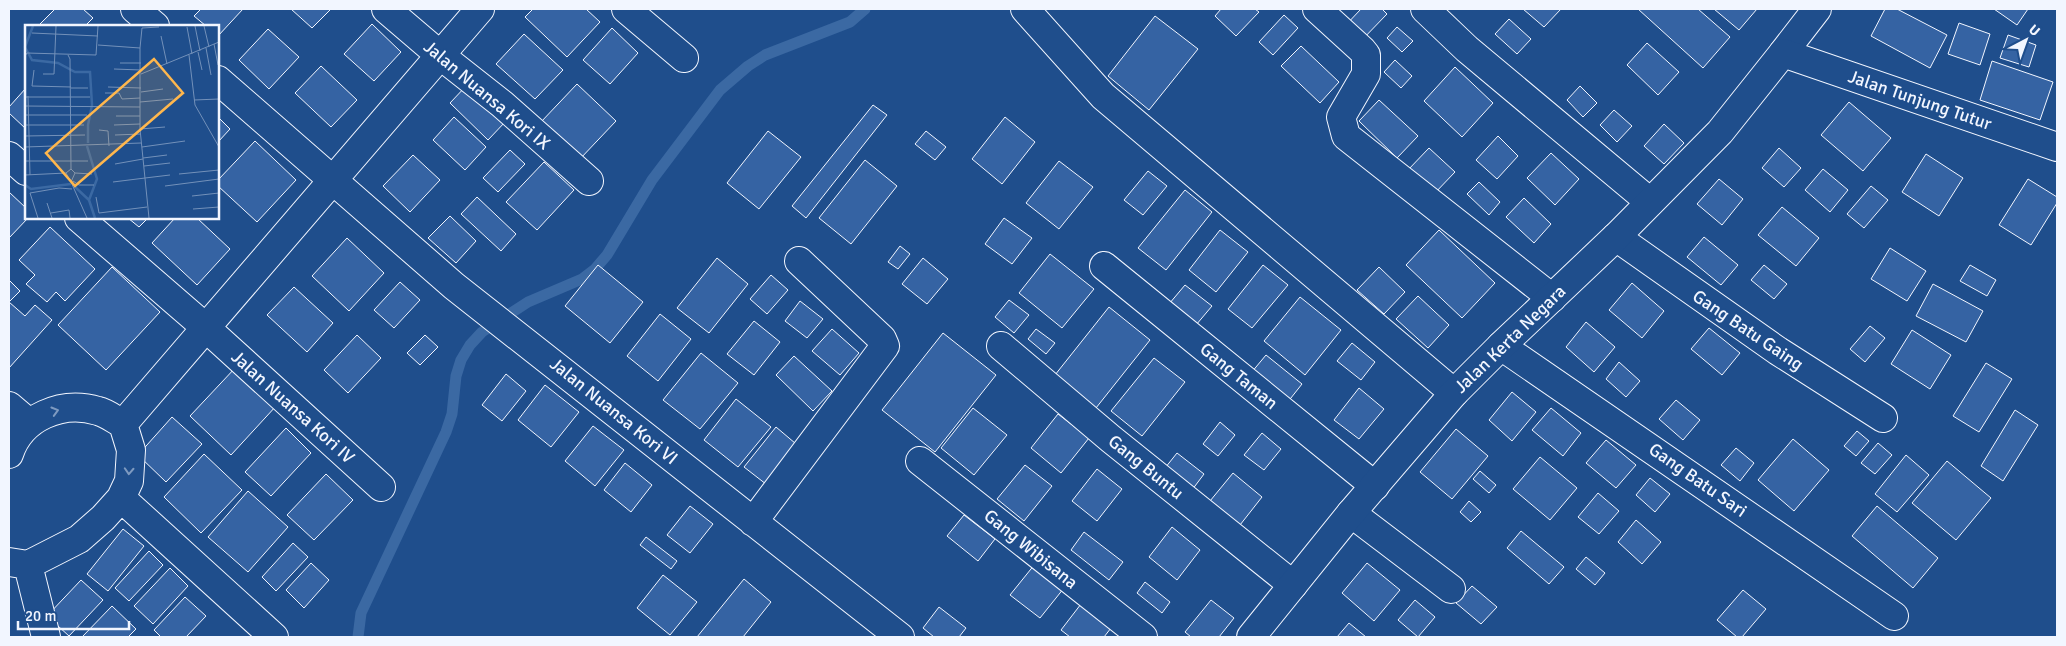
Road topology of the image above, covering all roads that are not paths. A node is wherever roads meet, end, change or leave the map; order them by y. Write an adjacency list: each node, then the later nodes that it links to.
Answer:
1 (135, 9): 9 (street)
2 (386, 9): 11 (street, Jalan Nuansa Kori IX)
3 (480, 9): 11 (street)
4 (626, 9): 12 (street)
5 (1025, 9): 28 (street)
6 (1316, 9): 24 (street)
7 (1425, 9): 19 (street)
8 (1817, 9): 10 (street, Jalan Kerta Negara)
9 (154, 25)
10 (1783, 53): 14 (street, Jalan Tunjung Tutur); 19 (street, Jalan Kerta Negara)
11 (441, 56): 17 (street); 18 (street, Jalan Nuansa Kori IX)
12 (684, 58)
13 (219, 81): 17 (street, Jalan Nuansa Kori VI)
14 (2057, 146)
15 (9, 156): 16 (street)
16 (25, 170)
17 (332, 180): 25 (street); 38 (street, Jalan Nuansa Kori VI)
18 (588, 181)
19 (1650, 202): 21 (street, Jalan Kerta Negara)
20 (80, 219): 25 (street, Jalan Nuansa Kori IV)
21 (1616, 237): 24 (street, Jalan Kerta Negara); 30 (street, Gang Batu Gaing)
22 (799, 261): 38 (street)
23 (1104, 266): 34 (street, Gang Taman)
24 (1552, 298): 27 (street, Jalan Kerta Negara)
25 (205, 328): 31 (street); 35 (street, Jalan Nuansa Kori IV)
26 (1001, 346): 40 (street, Gang Buntu)
27 (1501, 346): 28 (street, Jalan Kerta Negara); 42 (street, Gang Batu Sari)
28 (1454, 393): 34 (street, Jalan Kerta Negara)
29 (19, 415): 31 (street, one-way to 31); 32 (street)
30 (1883, 418)
31 (123, 424): 36 (street, one-way to 36)
32 (9, 454)
33 (920, 461): 46 (street, Gang Wibisana)
34 (1374, 486): 37 (street, Jalan Kerta Negara)
35 (381, 487)
36 (121, 498): 39 (street); 44 (street)
37 (1350, 513): 40 (street, Jalan Kerta Negara); 41 (street)
38 (753, 522): 45 (street, Jalan Nuansa Kori VI)
39 (18, 564): 43 (street)
40 (1293, 585): 47 (street, Jalan Kerta Negara)
41 (1451, 589)
42 (1894, 616)
43 (46, 637)
44 (274, 637)
45 (900, 637)
46 (1143, 637)
47 (1251, 637)

